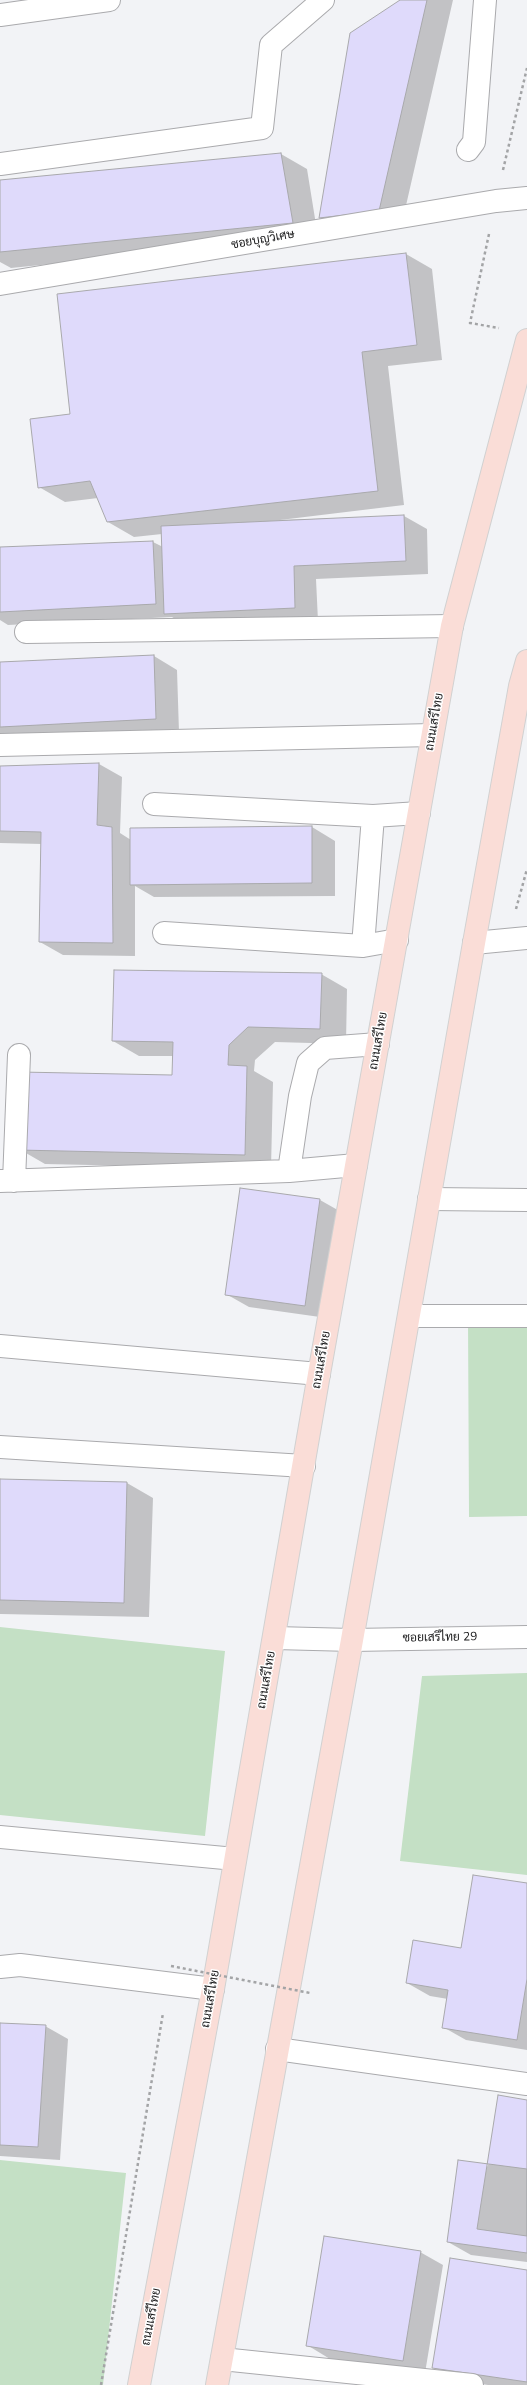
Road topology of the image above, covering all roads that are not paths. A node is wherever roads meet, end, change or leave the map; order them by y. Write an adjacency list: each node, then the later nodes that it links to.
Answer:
1 (109, 0): 4 (street)
2 (323, 0): 6 (street)
3 (485, 0): 5 (street)
4 (0, 15)
5 (468, 150)
6 (0, 164)
7 (527, 198): 8 (street, ซอยบุญวิเศษ)
8 (0, 284)
9 (527, 340): 10 (main road, ถนนเสรีไทย)
10 (452, 626): 11 (street); 14 (main road, ถนนเสรีไทย)
11 (26, 632)
12 (527, 661): 13 (main road)
13 (523, 685): 22 (main road)
14 (432, 735): 15 (street); 17 (main road, ถนนเสรีไทย)
15 (0, 745)
16 (154, 804): 18 (street)
17 (419, 813): 18 (street); 21 (main road, ถนนเสรีไทย)
18 (372, 816): 23 (street)
19 (164, 933): 23 (street)
20 (527, 938): 22 (street)
21 (397, 940): 23 (street); 24 (main road, ถนนเสรีไทย)
22 (474, 943): 29 (main road)
23 (363, 946)
24 (378, 1044): 26 (main road, ถนนเสรีไทย); 27 (street)
25 (19, 1055): 28 (street)
26 (356, 1164): 27 (street); 34 (main road, ถนนเสรีไทย)
27 (288, 1171): 28 (street)
28 (7, 1181)
29 (429, 1199): 30 (street); 31 (main road)
30 (527, 1200)
31 (410, 1316): 32 (street); 39 (main road)
32 (527, 1316)
33 (0, 1346): 34 (street)
34 (319, 1374): 36 (main road, ถนนเสรีไทย)
35 (0, 1447): 36 (street)
36 (304, 1466): 38 (main road, ถนนเสรีไทย)
37 (527, 1637): 39 (street, ซอยเสรีไทย 29)
38 (275, 1638): 39 (street, ซอยเสรีไทย 29); 41 (main road, ถนนเสรีไทย)
39 (352, 1640): 44 (main road)
40 (0, 1837): 41 (street)
41 (235, 1859): 43 (main road, ถนนเสรีไทย)
42 (0, 1967): 43 (street)
43 (213, 1989): 47 (main road, ถนนเสรีไทย)
44 (277, 2049): 45 (street); 46 (main road)
45 (527, 2084)
46 (222, 2359): 48 (main road); 49 (street)
47 (139, 2385)
48 (217, 2385)
49 (472, 2385)

